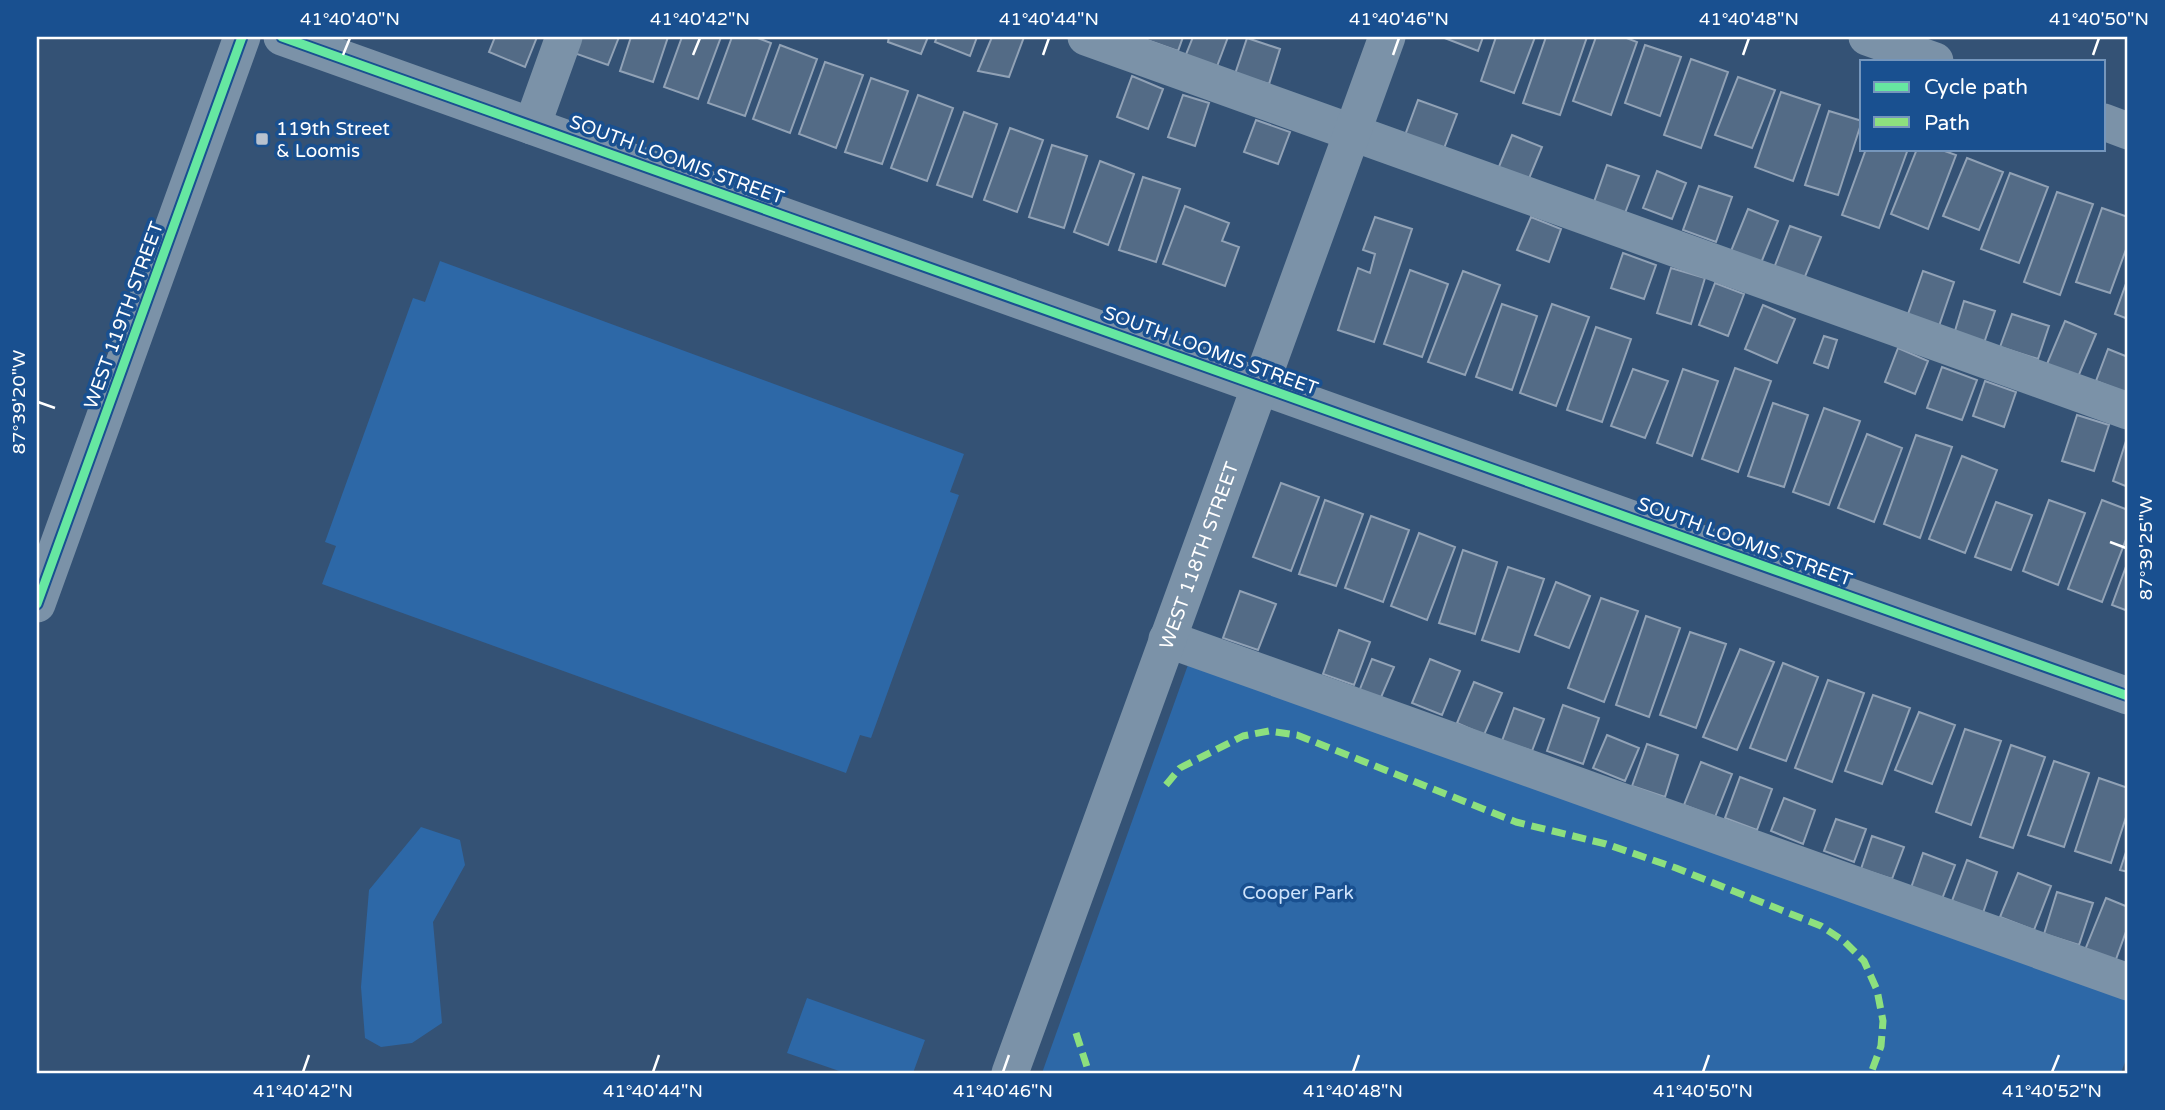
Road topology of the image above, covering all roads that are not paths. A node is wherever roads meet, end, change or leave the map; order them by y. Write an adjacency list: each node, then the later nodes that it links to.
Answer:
1 (242, 37): 14 (street, WEST 119TH STREET)
2 (282, 37): 9 (street, SOUTH LOOMIS STREET)
3 (564, 37): 9 (street)
4 (1086, 37): 11 (street)
5 (1387, 37): 11 (street, WEST 118TH STREET)
6 (1867, 37): 7 (street)
7 (1932, 60)
8 (2106, 123): 10 (street)
9 (532, 126): 12 (street, SOUTH LOOMIS STREET)
10 (2128, 131)
11 (1352, 132): 12 (street, WEST 118TH STREET); 13 (street)
12 (1259, 386): 15 (street, WEST 118TH STREET); 16 (street, SOUTH LOOMIS STREET)
13 (2128, 411)
14 (37, 604)
15 (1167, 639): 17 (street); 18 (street, WEST 118TH STREET)
16 (2128, 696)
17 (2128, 982)
18 (1010, 1073)

